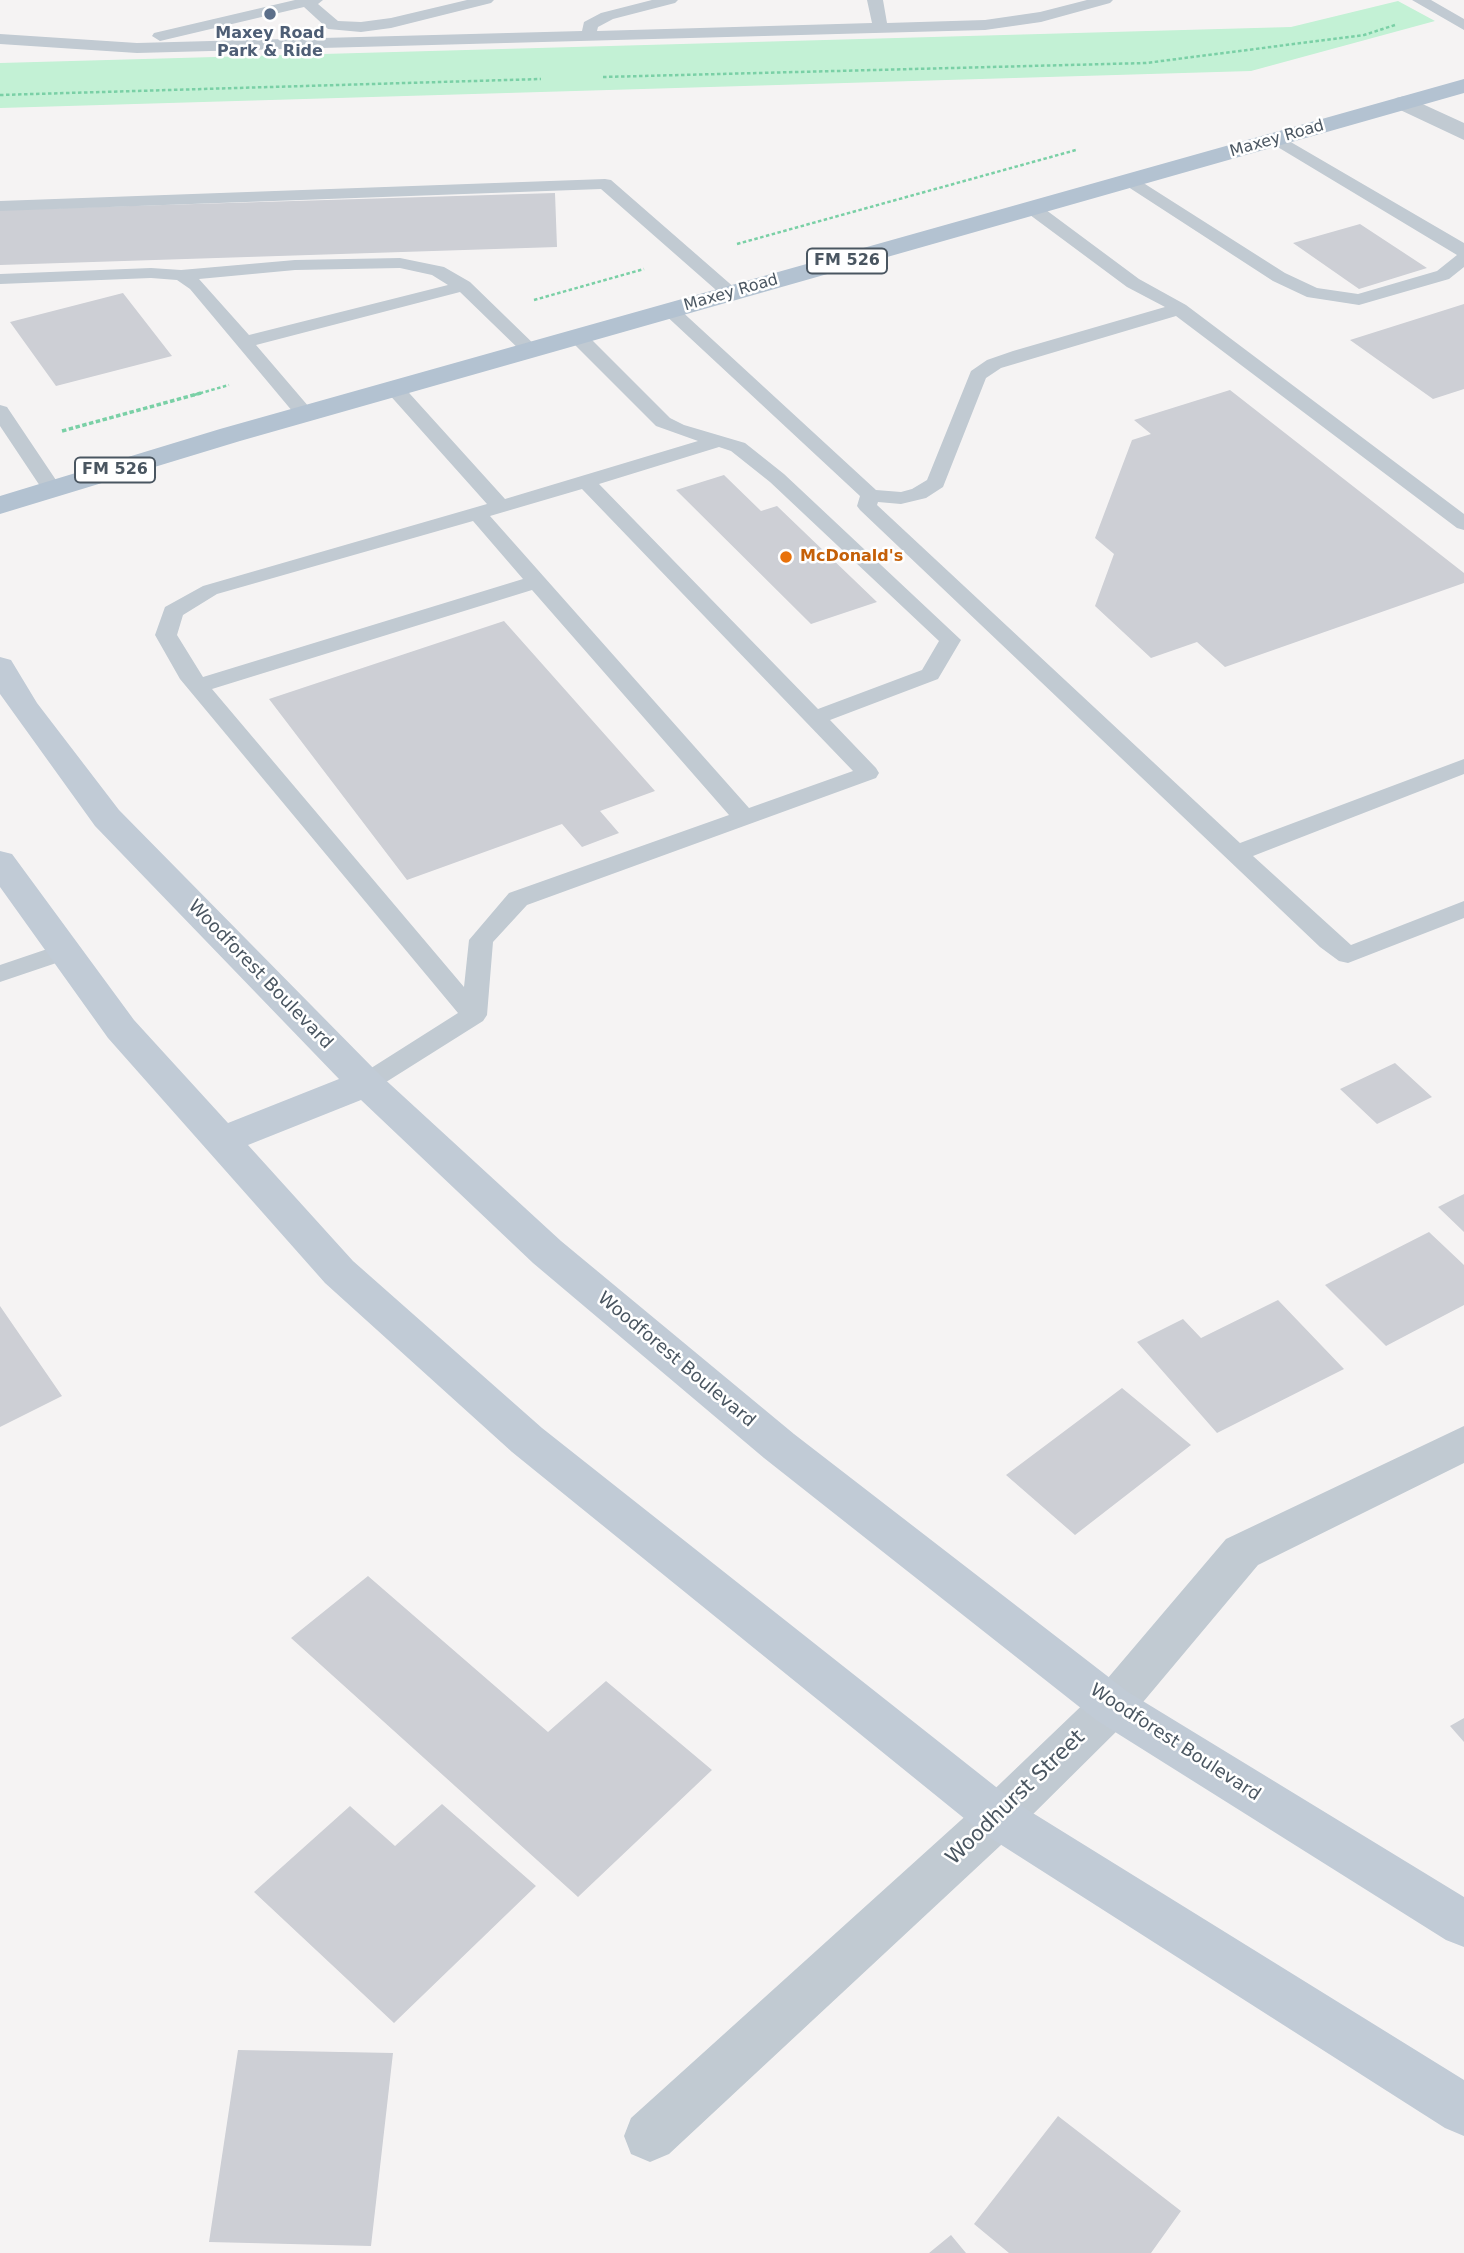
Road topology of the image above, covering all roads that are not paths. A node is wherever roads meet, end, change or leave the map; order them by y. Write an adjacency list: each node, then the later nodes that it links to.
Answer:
1 (486, 0): 6 (lane)
2 (670, 0): 9 (lane)
3 (875, 0): 8 (lane)
4 (1105, 0): 8 (lane)
5 (1420, 0): 7 (lane)
6 (311, 1): 11 (lane)
7 (1464, 25)
8 (880, 26): 9 (lane)
9 (589, 35): 11 (lane)
10 (0, 39): 11 (lane)
11 (118, 46)
12 (1464, 86): 13 (main road, Maxey Road / FM 526)
13 (1405, 103): 14 (street); 15 (main road, Maxey Road / FM 526)
14 (1464, 133)
15 (1277, 139): 16 (main road, Maxey Road / FM 526); 19 (lane)
16 (1128, 181): 18 (main road, Maxey Road / FM 526); 20 (lane)
17 (0, 206): 24 (lane)
18 (1032, 208): 24 (main road, Maxey Road / FM 526); 25 (lane)
19 (1464, 251)
20 (1464, 258)
21 (181, 275): 22 (lane); 23 (lane); 28 (lane)
22 (0, 279)
23 (464, 286): 28 (lane); 29 (lane)
24 (730, 293): 26 (main road, Maxey Road / FM 526)
25 (1179, 309): 36 (lane); 40 (lane)
26 (670, 310): 27 (main road, Maxey Road / FM 526); 36 (lane)
27 (577, 337): 29 (main road, Maxey Road / FM 526); 33 (lane)
28 (245, 342): 32 (lane)
29 (531, 350): 30 (main road, Maxey Road / FM 526)
30 (394, 388): 32 (main road, Maxey Road / FM 526); 38 (lane)
31 (0, 411): 35 (lane)
32 (305, 414): 35 (main road, Maxey Road / FM 526)
33 (719, 441): 34 (lane); 44 (lane)
34 (586, 482): 38 (lane); 44 (lane)
35 (52, 489): 37 (main road, Maxey Road / FM 526)
36 (870, 495): 47 (lane)
37 (0, 505)
38 (501, 507): 39 (lane)
39 (478, 514): 41 (lane); 43 (lane)
40 (1464, 524)
41 (536, 582): 43 (lane); 46 (lane)
42 (0, 667): 53 (street, Woodforest Boulevard)
43 (198, 687): 52 (lane)
44 (815, 718): 46 (lane)
45 (1464, 766): 47 (lane)
46 (744, 817): 52 (lane)
47 (1237, 853): 49 (lane)
48 (1, 866): 50 (street)
49 (1464, 909)
50 (65, 951): 51 (lane); 54 (street)
51 (0, 974)
52 (474, 1015): 53 (lane)
53 (366, 1083): 54 (street); 56 (street, Woodforest Boulevard)
54 (220, 1141): 57 (street)
55 (1464, 1443): 56 (street, Woodhurst Street)
56 (1112, 1706): 57 (street, Woodhurst Street); 58 (street, Woodforest Boulevard)
57 (998, 1817): 59 (street); 60 (street, Woodhurst Street)
58 (1464, 1924)
59 (1464, 2110)
60 (650, 2136)

